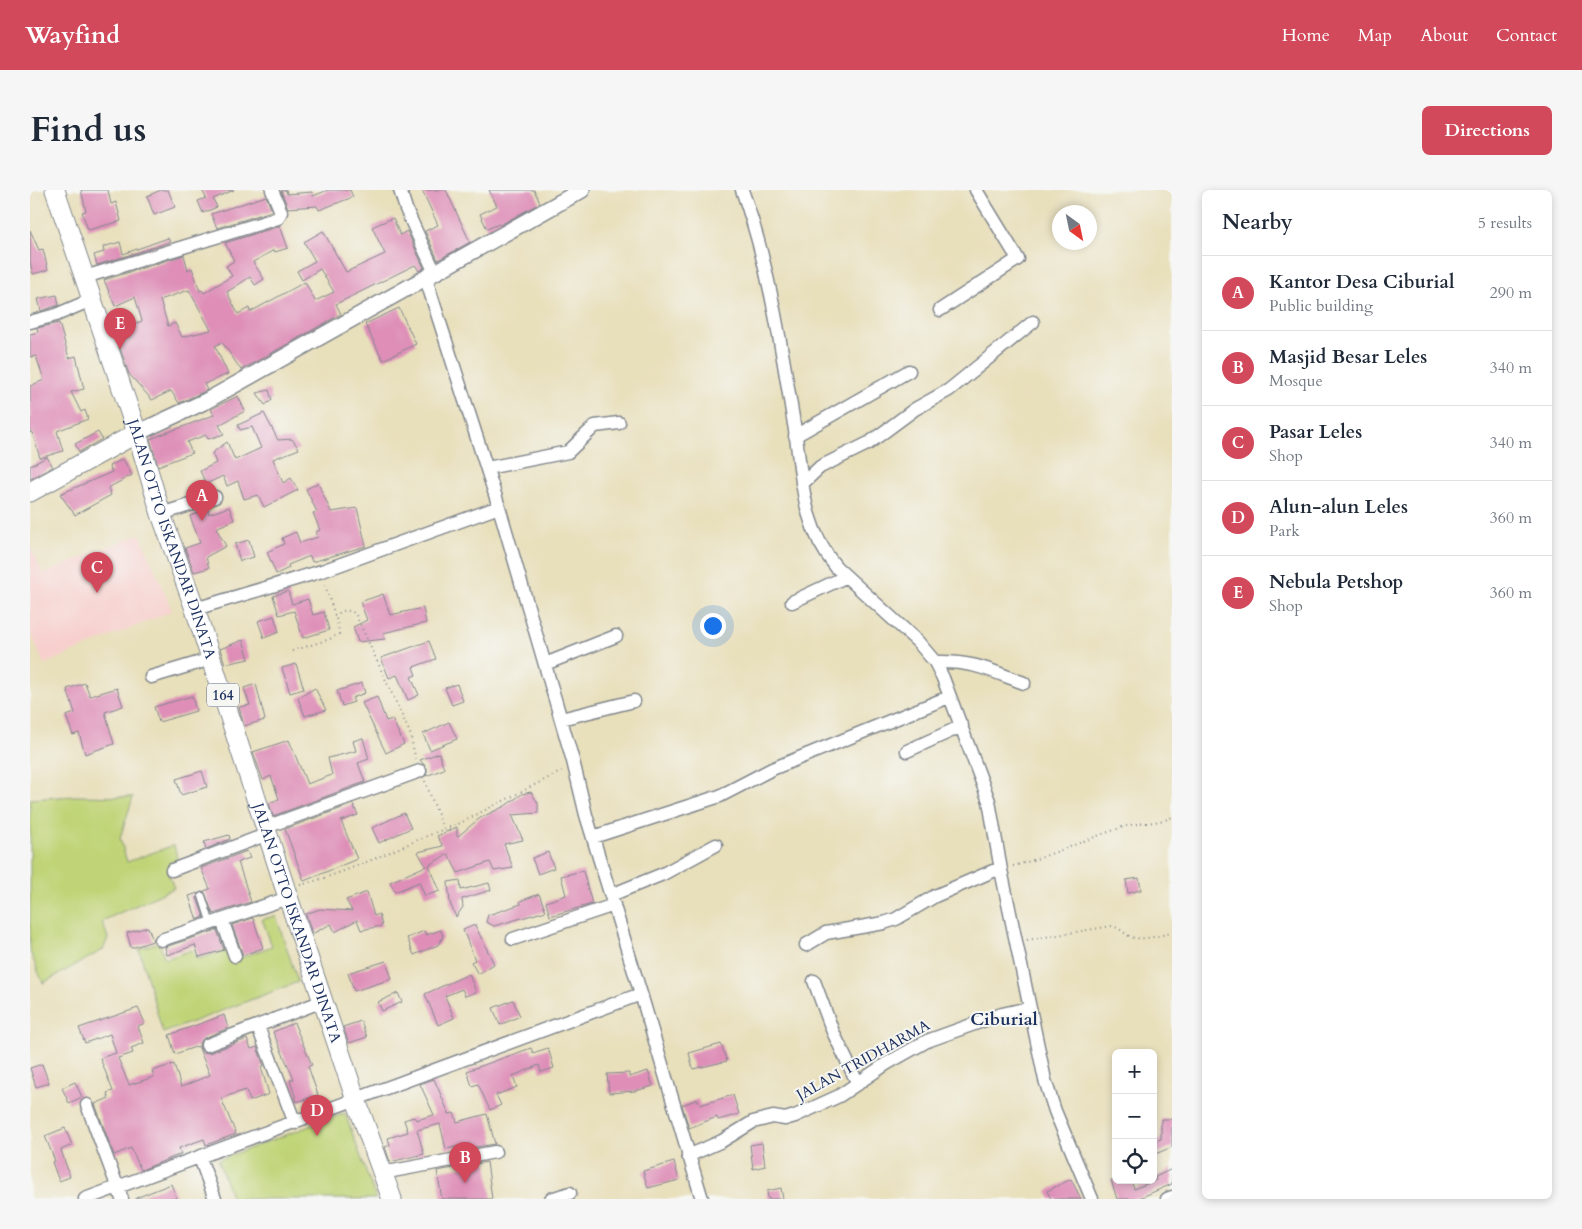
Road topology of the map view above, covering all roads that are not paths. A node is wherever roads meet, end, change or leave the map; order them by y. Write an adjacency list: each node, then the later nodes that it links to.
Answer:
1 (55, 190): 8 (main road, JALAN OTTO ISKANDAR DINATA / 164)
2 (272, 190): 8 (street)
3 (400, 190): 7 (street)
4 (582, 190): 7 (street)
5 (742, 190): 16 (street)
6 (976, 190): 10 (street)
7 (430, 276): 15 (street); 17 (street)
8 (84, 277): 9 (main road, JALAN OTTO ISKANDAR DINATA / 164)
9 (90, 300): 11 (street); 15 (main road, JALAN OTTO ISKANDAR DINATA / 164)
10 (940, 310)
11 (30, 322)
12 (1033, 322): 18 (street)
13 (909, 371): 16 (street)
14 (619, 423): 17 (street)
15 (137, 433): 19 (main road); 22 (main road, JALAN OTTO ISKANDAR DINATA / 164)
16 (795, 436): 18 (street)
17 (487, 468): 21 (street)
18 (802, 484): 23 (street)
19 (30, 492)
20 (215, 497): 22 (street)
21 (499, 507): 25 (street); 29 (street)
22 (161, 514): 25 (main road, JALAN OTTO ISKANDAR DINATA / 164)
23 (845, 576): 24 (street); 28 (street)
24 (792, 602)
25 (195, 609): 27 (main road, JALAN OTTO ISKANDAR DINATA / 164)
26 (616, 636): 29 (street)
27 (211, 660): 30 (street); 38 (main road, JALAN OTTO ISKANDAR DINATA / 164)
28 (934, 662): 31 (street); 32 (street)
29 (545, 664): 34 (street)
30 (151, 677)
31 (1024, 683)
32 (949, 697): 35 (street); 39 (street)
33 (634, 701): 34 (street)
34 (561, 719): 39 (street)
35 (962, 726): 36 (street); 42 (street)
36 (907, 751)
37 (420, 771): 38 (street)
38 (267, 830): 41 (street); 43 (main road, JALAN OTTO ISKANDAR DINATA / 164)
39 (593, 837): 45 (street)
40 (716, 845): 45 (street)
41 (172, 870)
42 (1001, 870): 49 (street); 54 (street)
43 (286, 893): 46 (street); 53 (main road, JALAN OTTO ISKANDAR DINATA / 164)
44 (202, 896): 46 (lane)
45 (612, 900): 47 (street); 52 (street)
46 (217, 922): 48 (street); 50 (street)
47 (513, 939)
48 (161, 940)
49 (806, 944)
50 (235, 956)
51 (814, 981): 57 (street)
52 (642, 994): 58 (street); 62 (street)
53 (323, 1001): 55 (street); 58 (main road, JALAN OTTO ISKANDAR DINATA / 164)
54 (1029, 1008): 57 (street, JALAN TRIDHARMA); 73 (street)
55 (258, 1026): 56 (street); 60 (street)
56 (207, 1045)
57 (858, 1084): 62 (street, JALAN TRIDHARMA)
58 (356, 1100): 60 (street); 64 (main road, JALAN OTTO ISKANDAR DINATA / 164)
59 (87, 1104): 65 (street)
60 (295, 1123): 63 (street)
61 (496, 1152): 64 (street)
62 (688, 1156): 72 (street)
63 (200, 1158): 65 (street); 69 (street)
64 (382, 1173): 70 (main road, JALAN OTTO ISKANDAR DINATA / 164)
65 (119, 1193): 68 (street)
66 (570, 1193): 71 (street)
67 (1172, 1197): 74 (street)
68 (85, 1199)
69 (215, 1199)
70 (392, 1199)
71 (551, 1199)
72 (702, 1199)
73 (1092, 1199)
74 (1167, 1199)

